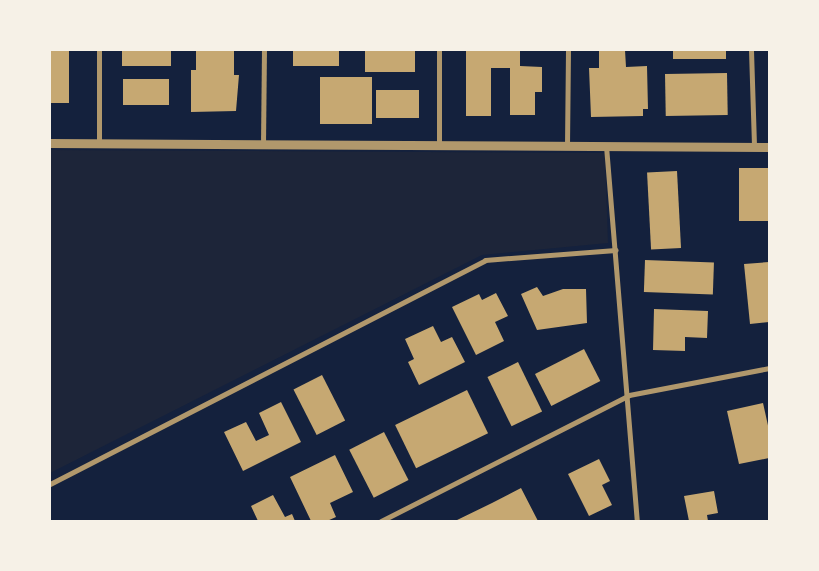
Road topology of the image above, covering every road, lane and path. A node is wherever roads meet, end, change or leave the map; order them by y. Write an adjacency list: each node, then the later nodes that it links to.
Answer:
1 (99, 50): 7 (street)
2 (264, 50): 8 (street)
3 (439, 50): 9 (street)
4 (568, 50): 10 (street)
5 (751, 50): 12 (street)
6 (50, 143): 7 (street)
7 (99, 144): 8 (street)
8 (263, 144): 9 (street)
9 (439, 145): 10 (street)
10 (567, 146): 11 (street)
11 (606, 146): 12 (street); 14 (street)
12 (754, 147): 13 (street)
13 (769, 147)
14 (616, 250): 16 (street); 17 (street)
15 (769, 368): 16 (street)
16 (629, 395): 18 (street); 19 (street)
17 (50, 484)
18 (381, 521)
19 (638, 521)

